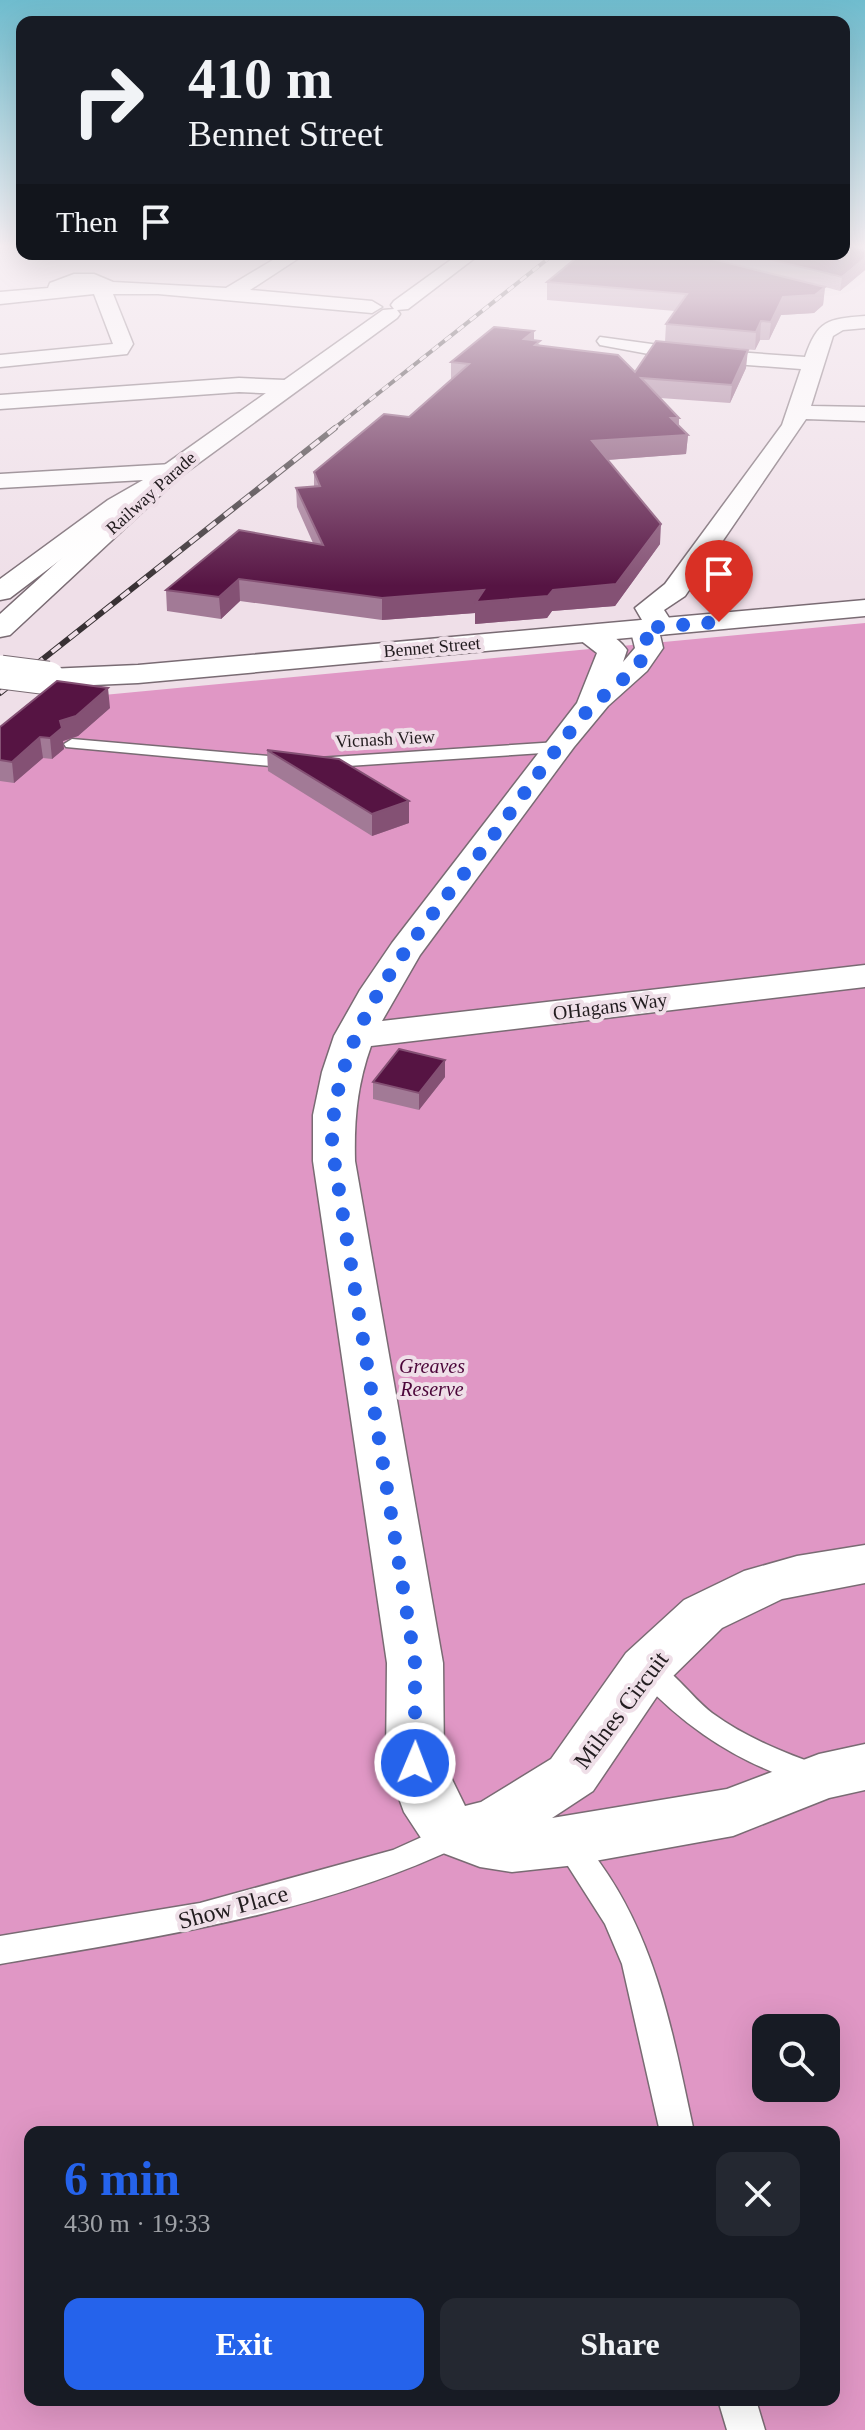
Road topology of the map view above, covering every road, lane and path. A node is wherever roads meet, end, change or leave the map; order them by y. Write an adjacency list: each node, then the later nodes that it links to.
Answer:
1 (28, 358): 5 (street)
2 (322, 358): 7 (street, Railway Parade)
3 (739, 358): 6 (street)
4 (815, 358): 6 (street)
5 (0, 361)
6 (813, 364): 9 (street)
7 (285, 387): 8 (street); 11 (street, Railway Parade)
8 (0, 402)
9 (797, 412): 10 (street); 15 (street)
10 (865, 414)
11 (167, 475): 12 (street); 13 (street); 16 (street, Railway Parade)
12 (0, 481)
13 (0, 592)
14 (865, 608): 15 (street, Bennet Street)
15 (665, 626): 17 (street, Bennet Street); 19 (street)
16 (0, 629)
17 (585, 633): 18 (street, Bennet Street, bridge); 19 (street)
18 (0, 672)
19 (591, 705): 21 (street)
20 (72, 744): 21 (lane, Vicnash View)
21 (558, 747): 23 (street)
22 (865, 976): 23 (street, OHagans Way)
23 (354, 1036): 27 (street)
24 (865, 1564): 25 (street, Milnes Circuit)
25 (646, 1668): 26 (lane); 27 (street, Milnes Circuit)
26 (842, 1772): 28 (street)
27 (456, 1833): 28 (street); 29 (lane, Show Place)
28 (567, 1841): 30 (lane)
29 (0, 1950)
30 (676, 2126)
31 (739, 2406): 32 (lane)
32 (746, 2430)

